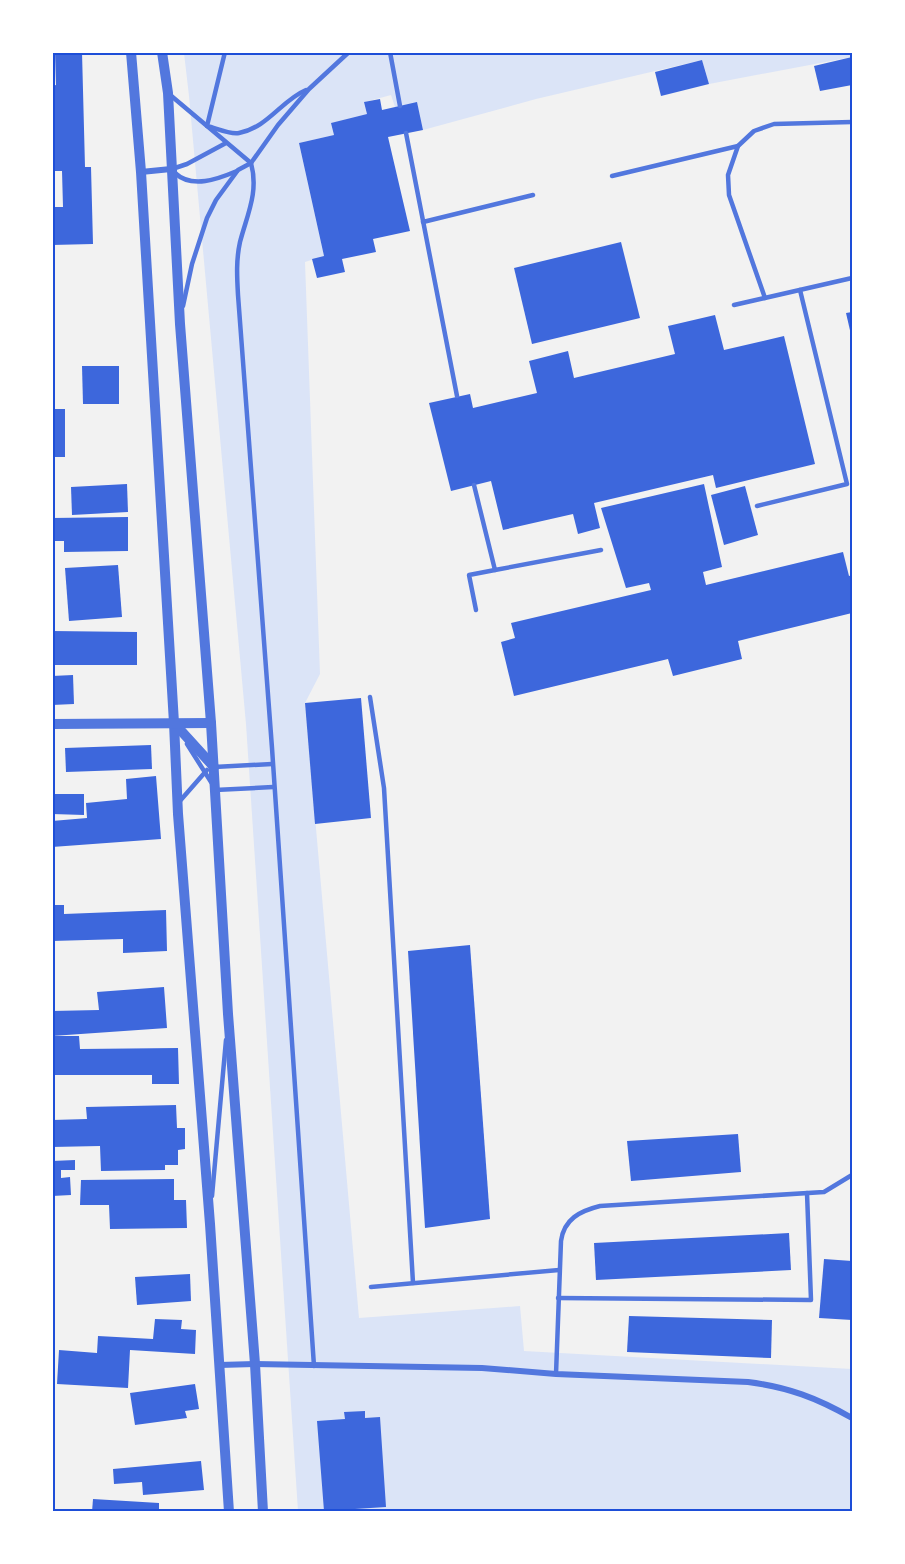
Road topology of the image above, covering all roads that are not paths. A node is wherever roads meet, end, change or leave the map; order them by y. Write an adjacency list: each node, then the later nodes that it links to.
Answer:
1 (131, 52): 17 (street)
2 (162, 52): 7 (street)
3 (225, 52): 10 (lane)
4 (349, 52): 6 (lane)
5 (390, 52): 8 (lane)
6 (309, 89): 10 (lane); 14 (lane)
7 (168, 93): 10 (lane); 15 (street)
8 (400, 106)
9 (852, 123): 13 (lane)
10 (207, 126): 12 (lane)
11 (406, 133): 20 (lane)
12 (226, 143): 14 (lane); 15 (lane)
13 (738, 146): 18 (lane); 23 (lane)
14 (251, 164): 16 (lane); 36 (lane)
15 (171, 169): 16 (lane); 17 (street); 25 (street)
16 (238, 170): 25 (lane)
17 (141, 172): 33 (street)
18 (612, 176)
19 (533, 195): 20 (lane)
20 (423, 222): 26 (lane)
21 (852, 278): 22 (lane)
22 (801, 290): 23 (lane); 28 (lane)
23 (765, 298): 24 (lane)
24 (734, 305)
25 (180, 324): 34 (street)
26 (457, 396)
27 (474, 485): 30 (lane)
28 (757, 506)
29 (601, 550): 30 (lane)
30 (495, 570): 31 (lane)
31 (476, 610)
32 (370, 697): 46 (lane)
33 (174, 723): 34 (street); 35 (street); 37 (street); 40 (street)
34 (211, 723): 37 (street)
35 (52, 724)
36 (272, 764): 37 (lane); 38 (lane)
37 (209, 769): 39 (street); 40 (lane)
38 (273, 787): 39 (lane); 51 (lane)
39 (215, 790): 41 (street)
40 (177, 803): 44 (street)
41 (228, 1014): 44 (lane); 49 (street)
42 (852, 1175): 43 (lane)
43 (807, 1193): 45 (lane); 48 (lane)
44 (210, 1224): 50 (street)
45 (559, 1270): 46 (lane); 48 (lane)
46 (413, 1283): 47 (lane)
47 (371, 1287)
48 (558, 1298): 52 (lane)
49 (255, 1364): 50 (street); 51 (street); 55 (street)
50 (219, 1365): 54 (street)
51 (314, 1366): 52 (street)
52 (556, 1374): 53 (street)
53 (852, 1418)
54 (229, 1512)
55 (263, 1512)

